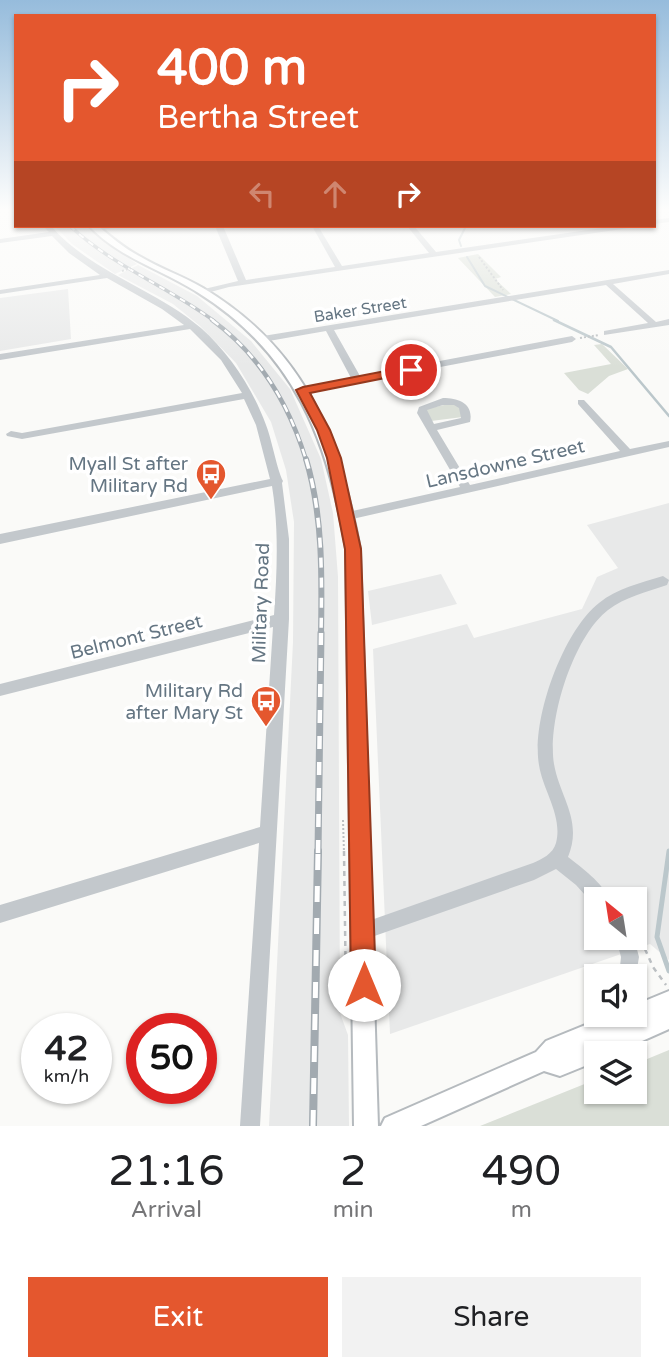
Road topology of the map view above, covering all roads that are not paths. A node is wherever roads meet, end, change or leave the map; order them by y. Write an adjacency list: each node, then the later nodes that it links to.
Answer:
1 (86, 262): 8 (street, Military Road)
2 (142, 262): 12 (main road)
3 (234, 262): 10 (street)
4 (336, 262): 6 (street)
5 (390, 262): 6 (street)
6 (340, 269): 10 (street)
7 (669, 272): 9 (street, Baker Street)
8 (107, 276): 11 (street); 15 (street, Military Road)
9 (607, 282): 14 (street); 16 (street, Baker Street)
10 (243, 283): 12 (street)
11 (0, 292)
12 (203, 292): 18 (main road)
13 (669, 322): 14 (street)
14 (654, 324): 17 (street)
15 (191, 326): 20 (street); 23 (street, Military Road)
16 (329, 328): 18 (street, Baker Street); 21 (street)
17 (607, 333)
18 (263, 339): 22 (main road)
19 (572, 339): 21 (street)
20 (0, 357)
21 (357, 380): 22 (street)
22 (303, 390): 31 (main road)
23 (248, 395): 26 (street); 29 (street, Military Road)
24 (582, 402): 28 (street)
25 (432, 428): 30 (street)
26 (11, 435)
27 (669, 444): 28 (street, Lansdowne Street)
28 (628, 453): 30 (street, Lansdowne Street)
29 (278, 481): 32 (street); 34 (street, Military Road)
30 (467, 490): 31 (street, Lansdowne Street)
31 (348, 516): 40 (main road)
32 (0, 539)
33 (663, 582): 37 (street)
34 (282, 619): 35 (street, Belmont Street); 36 (street, Military Road)
35 (0, 690)
36 (269, 832): 39 (street); 47 (street, Military Road)
37 (558, 859): 38 (street); 40 (street)
38 (594, 887)
39 (0, 914)
40 (363, 931): 48 (main road)
41 (668, 993): 42 (main road)
42 (647, 1003)
43 (669, 1018): 45 (main road)
44 (596, 1027): 45 (main road)
45 (544, 1060): 46 (main road)
46 (400, 1123)
47 (250, 1126)
48 (366, 1126)

